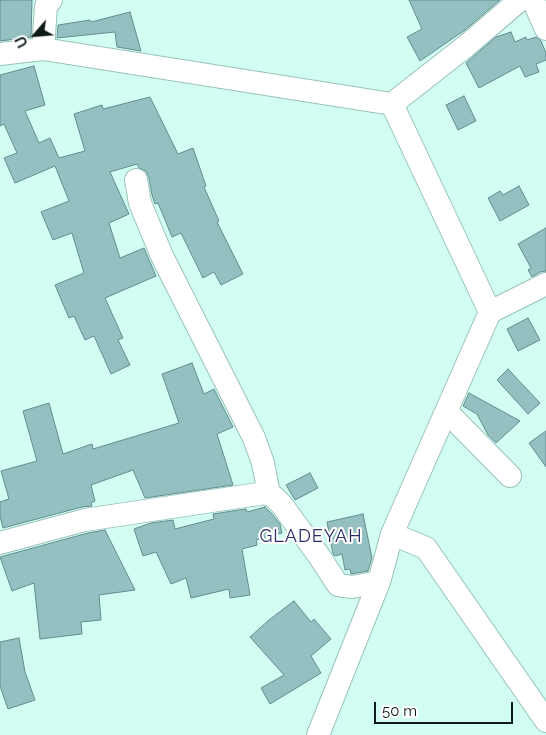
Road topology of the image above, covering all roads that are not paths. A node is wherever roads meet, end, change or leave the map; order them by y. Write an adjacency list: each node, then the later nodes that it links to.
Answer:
1 (51, 0): 5 (street)
2 (520, 0): 7 (street)
3 (533, 0): 4 (street)
4 (546, 29)
5 (43, 49): 6 (street); 7 (street)
6 (0, 54)
7 (392, 104): 10 (street)
8 (136, 180): 13 (street)
9 (546, 284): 10 (street)
10 (490, 312): 11 (street)
11 (447, 412): 12 (street); 14 (street)
12 (510, 476)
13 (269, 494): 15 (street); 16 (street)
14 (395, 536): 16 (street); 17 (street)
15 (0, 543)
16 (379, 582): 18 (street)
17 (546, 721)
18 (318, 735)

